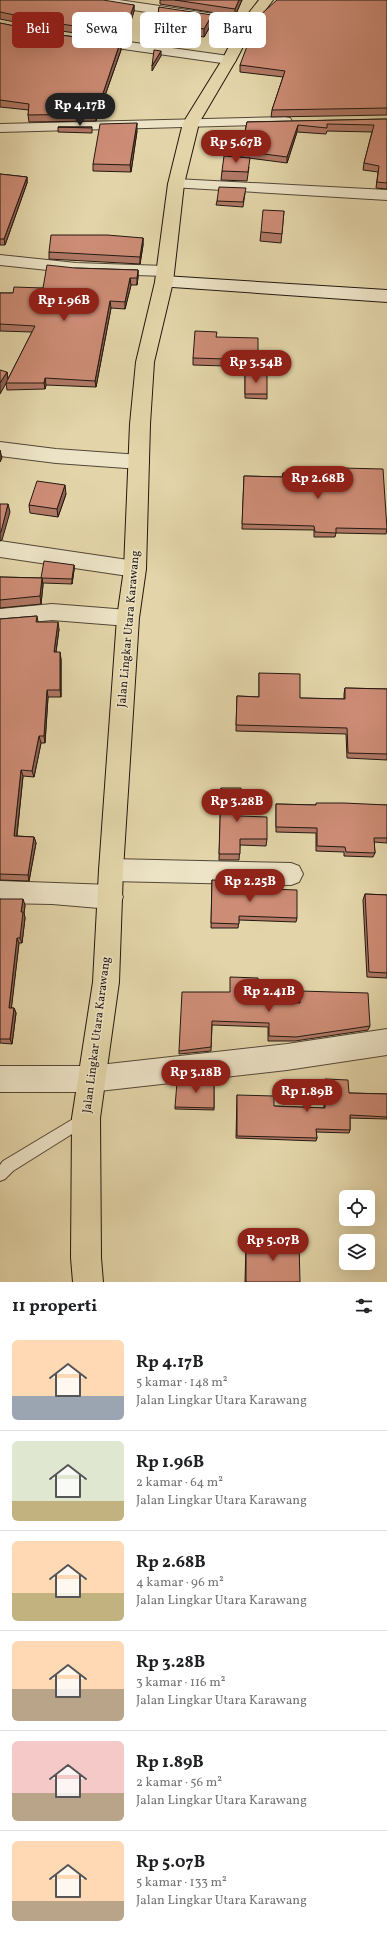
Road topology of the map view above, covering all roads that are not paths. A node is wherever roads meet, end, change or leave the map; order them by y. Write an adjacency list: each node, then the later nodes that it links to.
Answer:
1 (95, 0): 4 (street)
2 (266, 0): 3 (main road, Jalan Lingkar Utara Karawang)
3 (257, 12)
4 (209, 17)
5 (132, 47): 7 (street)
6 (235, 48): 7 (main road, Jalan Lingkar Utara Karawang)
7 (229, 60): 9 (main road, Jalan Lingkar Utara Karawang)
8 (298, 121): 9 (street)
9 (191, 123): 10 (street); 11 (main road, Jalan Lingkar Utara Karawang)
10 (0, 128)
11 (176, 184): 12 (street); 14 (main road, Jalan Lingkar Utara Karawang)
12 (387, 195)
13 (0, 260): 14 (street)
14 (165, 276): 15 (street); 17 (main road, Jalan Lingkar Utara Karawang)
15 (387, 296)
16 (0, 449): 17 (street)
17 (140, 462): 19 (main road, Jalan Lingkar Utara Karawang)
18 (0, 550): 19 (street)
19 (135, 569): 21 (main road, Jalan Lingkar Utara Karawang)
20 (0, 617): 21 (street)
21 (128, 618): 22 (main road, Jalan Lingkar Utara Karawang)
22 (111, 870): 23 (street); 25 (main road, Jalan Lingkar Utara Karawang)
23 (292, 874)
24 (0, 892): 25 (street)
25 (111, 897): 28 (main road, Jalan Lingkar Utara Karawang)
26 (387, 1042): 28 (street)
27 (0, 1079): 28 (street)
28 (90, 1079): 29 (main road, Jalan Lingkar Utara Karawang)
29 (86, 1118): 30 (lane); 31 (main road, Jalan Lingkar Utara Karawang)
30 (0, 1174)
31 (88, 1282)

